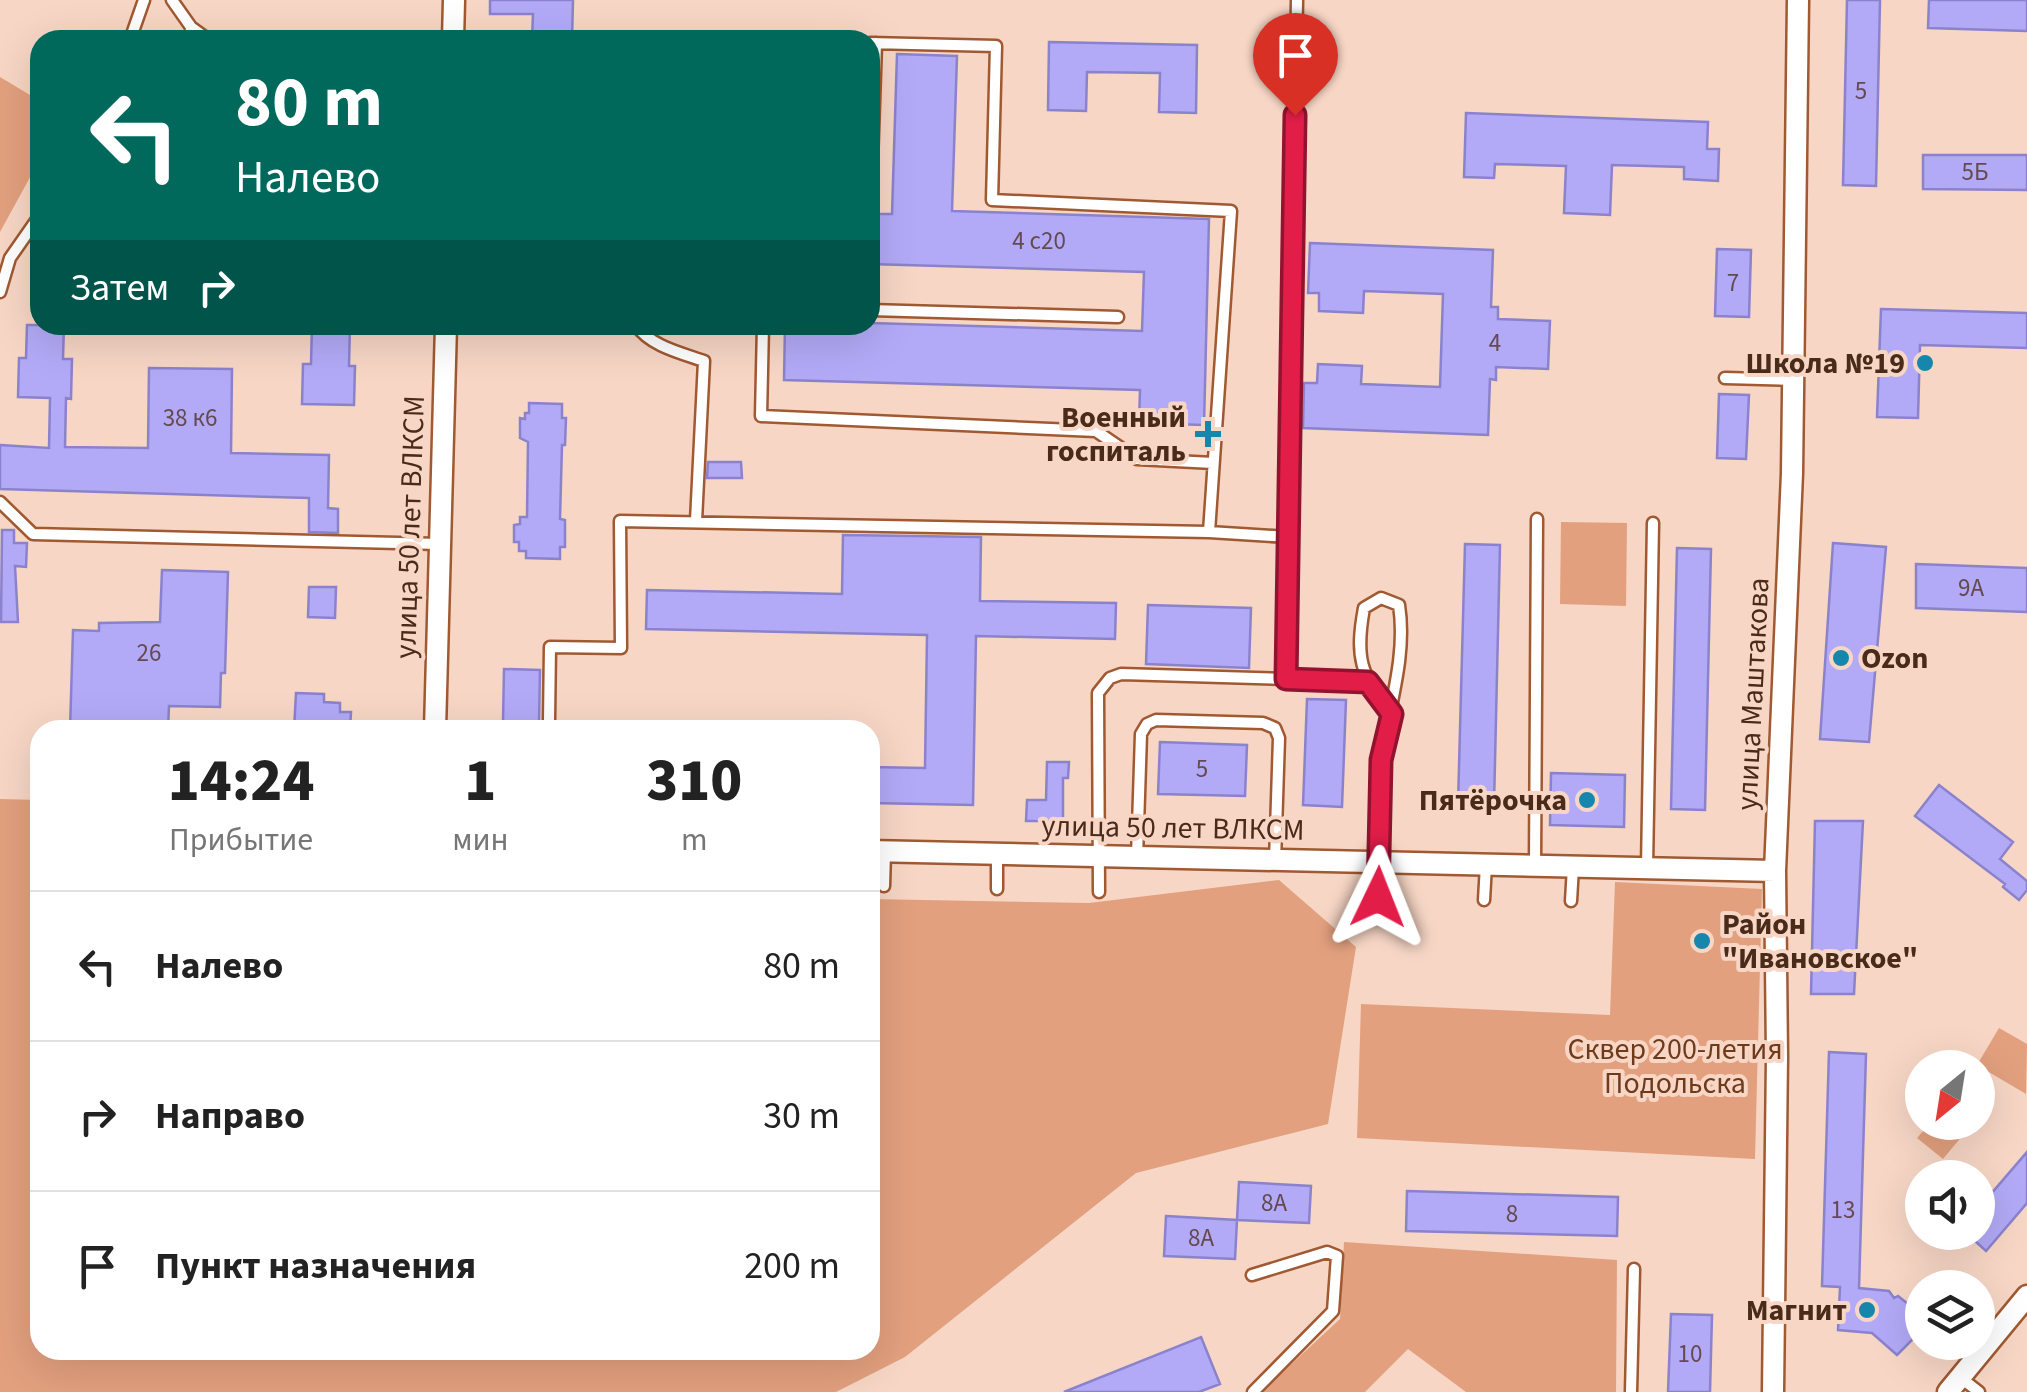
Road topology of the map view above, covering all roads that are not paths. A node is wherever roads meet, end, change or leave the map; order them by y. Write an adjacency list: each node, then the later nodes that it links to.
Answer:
1 (144, 0): 7 (lane)
2 (172, 0): 6 (lane)
3 (454, 0): 10 (street)
4 (1297, 0): 27 (lane)
5 (1798, 0): 20 (street, улица Маштакова)
6 (191, 26): 8 (lane); 9 (lane)
7 (134, 30)
8 (191, 30)
9 (196, 30)
10 (453, 30)
11 (880, 43): 21 (lane)
12 (30, 229): 13 (lane)
13 (0, 292)
14 (880, 310): 15 (lane)
15 (1118, 317)
16 (446, 335): 28 (street, улица 50 лет ВЛКСМ)
17 (646, 335): 24 (lane)
18 (763, 335): 21 (lane)
19 (1726, 378): 20 (lane)
20 (1794, 380): 45 (street, улица Маштакова)
21 (1213, 463): 26 (lane)
22 (0, 502): 28 (lane)
23 (1537, 519): 42 (lane)
24 (696, 522): 26 (lane); 33 (lane)
25 (1652, 523): 44 (lane)
26 (1208, 532): 27 (lane)
27 (1288, 537): 29 (lane)
28 (440, 544): 32 (street, улица 50 лет ВЛКСМ)
29 (1286, 679): 30 (lane); 36 (lane)
30 (1368, 682): 31 (lane); 31 (lane)
31 (1392, 714): 40 (lane)
32 (435, 720)
33 (549, 720)
34 (880, 851): 35 (street, улица 50 лет ВЛКСМ)
35 (997, 854): 36 (street, улица 50 лет ВЛКСМ); 47 (lane)
36 (1099, 856): 37 (street, улица 50 лет ВЛКСМ); 48 (lane)
37 (1137, 857): 38 (street, улица 50 лет ВЛКСМ); 38 (lane)
38 (1276, 860): 40 (street, улица 50 лет ВЛКСМ)
39 (880, 863): 46 (lane)
40 (1380, 864): 41 (street, улица 50 лет ВЛКСМ); 49 (lane)
41 (1486, 865): 42 (street, улица 50 лет ВЛКСМ); 50 (lane)
42 (1535, 866): 43 (street, улица 50 лет ВЛКСМ)
43 (1573, 866): 44 (street, улица 50 лет ВЛКСМ); 51 (lane)
44 (1647, 868): 45 (street, улица 50 лет ВЛКСМ)
45 (1775, 871): 58 (street, улица Маштакова)
46 (884, 886)
47 (997, 889)
48 (1099, 892)
49 (1378, 897)
50 (1484, 900)
51 (1571, 902)
52 (1634, 1269): 57 (lane)
53 (1252, 1275): 56 (lane)
54 (2027, 1296): 55 (street)
55 (1954, 1384): 59 (lane)
56 (1252, 1392)
57 (1632, 1392)
58 (1774, 1392)
59 (1979, 1392)

